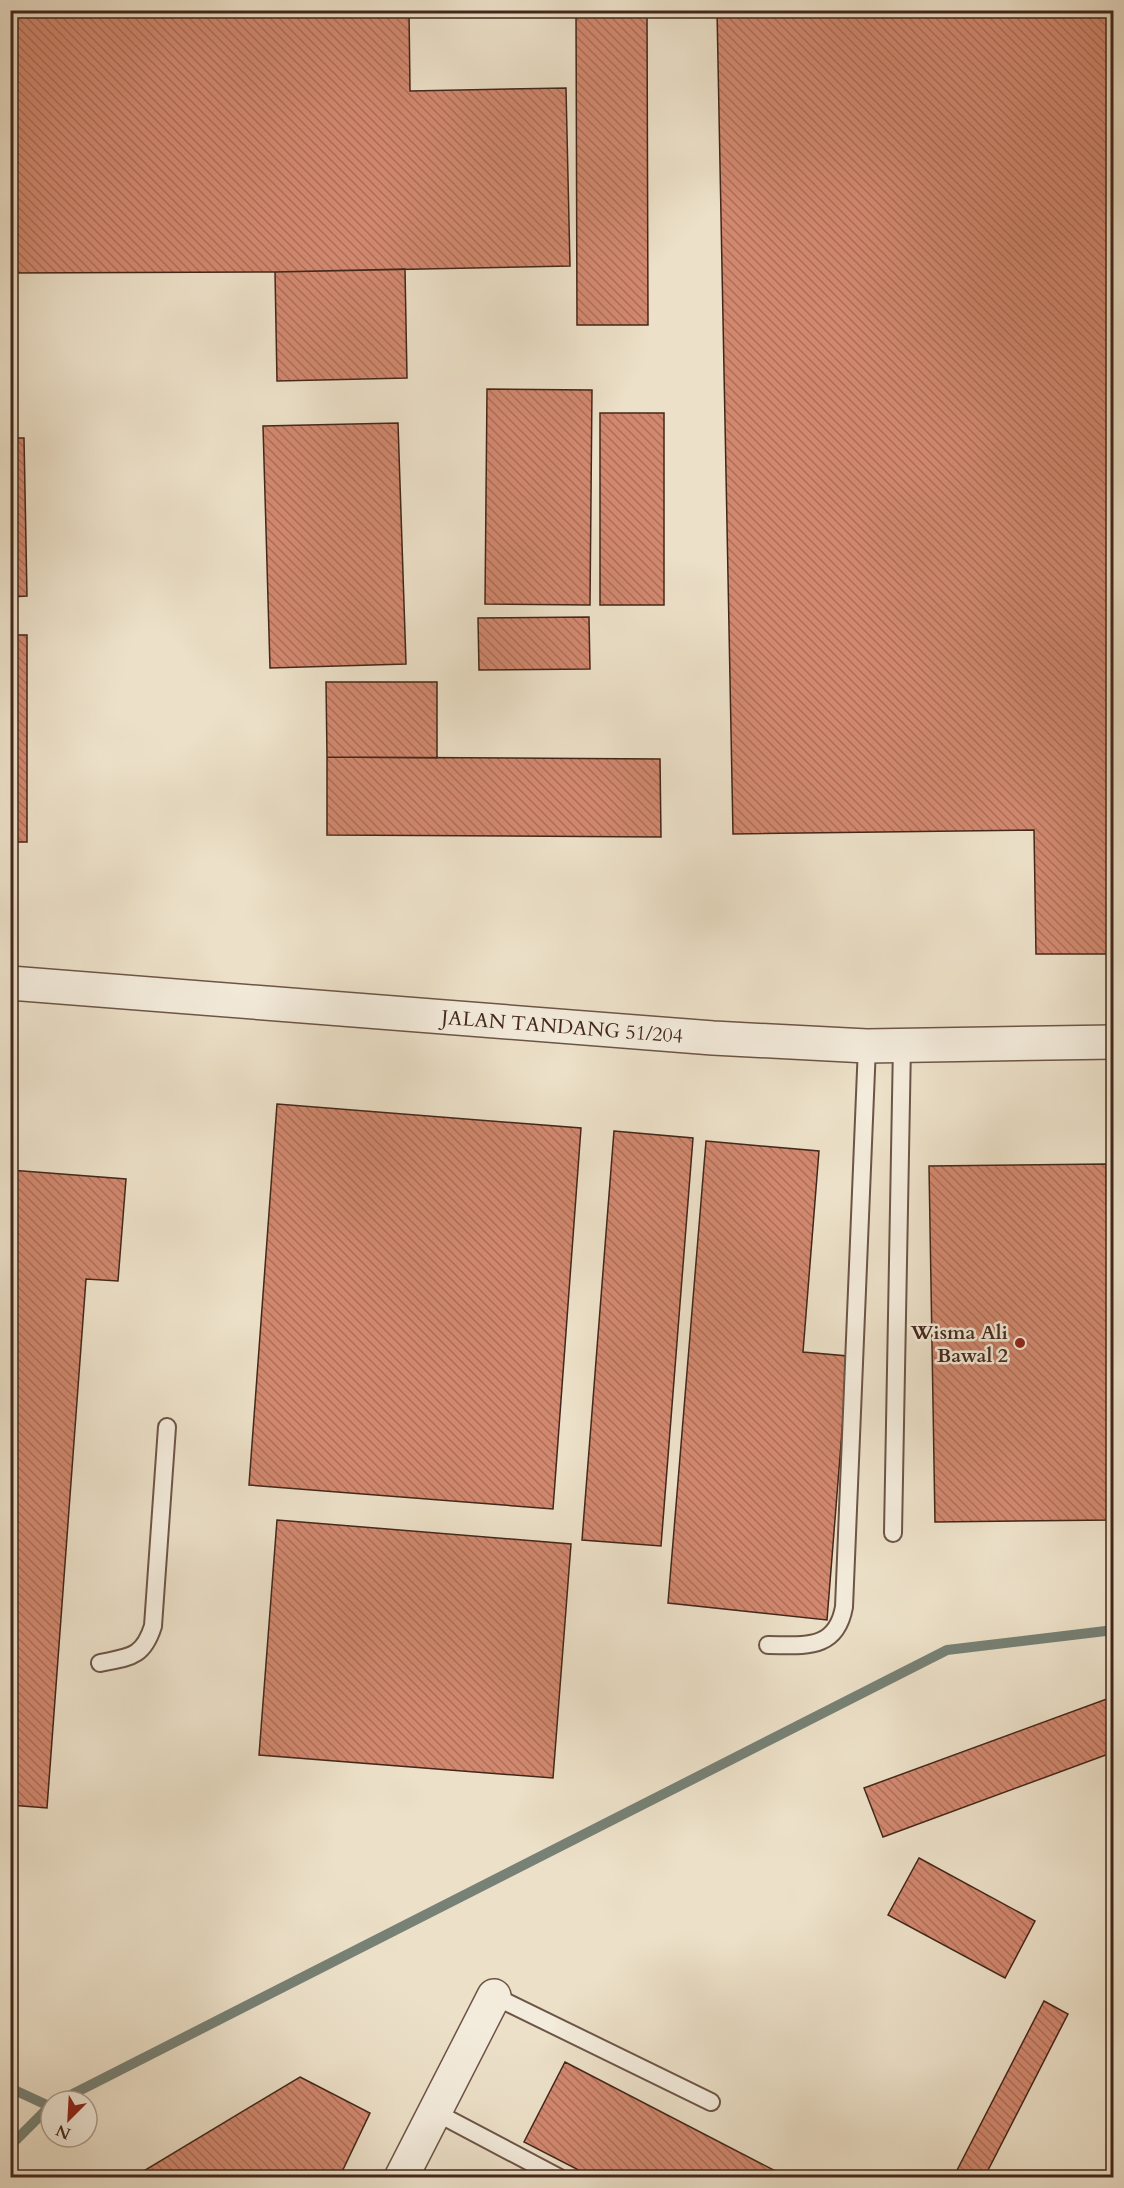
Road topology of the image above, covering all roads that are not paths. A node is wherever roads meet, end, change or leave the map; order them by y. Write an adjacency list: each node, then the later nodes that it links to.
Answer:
1 (10, 983): 4 (street, JALAN TANDANG 51/204)
2 (1113, 1042): 3 (street, JALAN TANDANG 51/204)
3 (902, 1045): 4 (street, JALAN TANDANG 51/204); 6 (lane)
4 (867, 1046): 7 (lane)
5 (167, 1427): 8 (lane)
6 (893, 1533)
7 (768, 1645)
8 (100, 1663)
9 (494, 1996): 10 (lane); 11 (street)
10 (711, 2102)
11 (435, 2112): 12 (street); 13 (lane)
12 (401, 2178)
13 (560, 2178)

